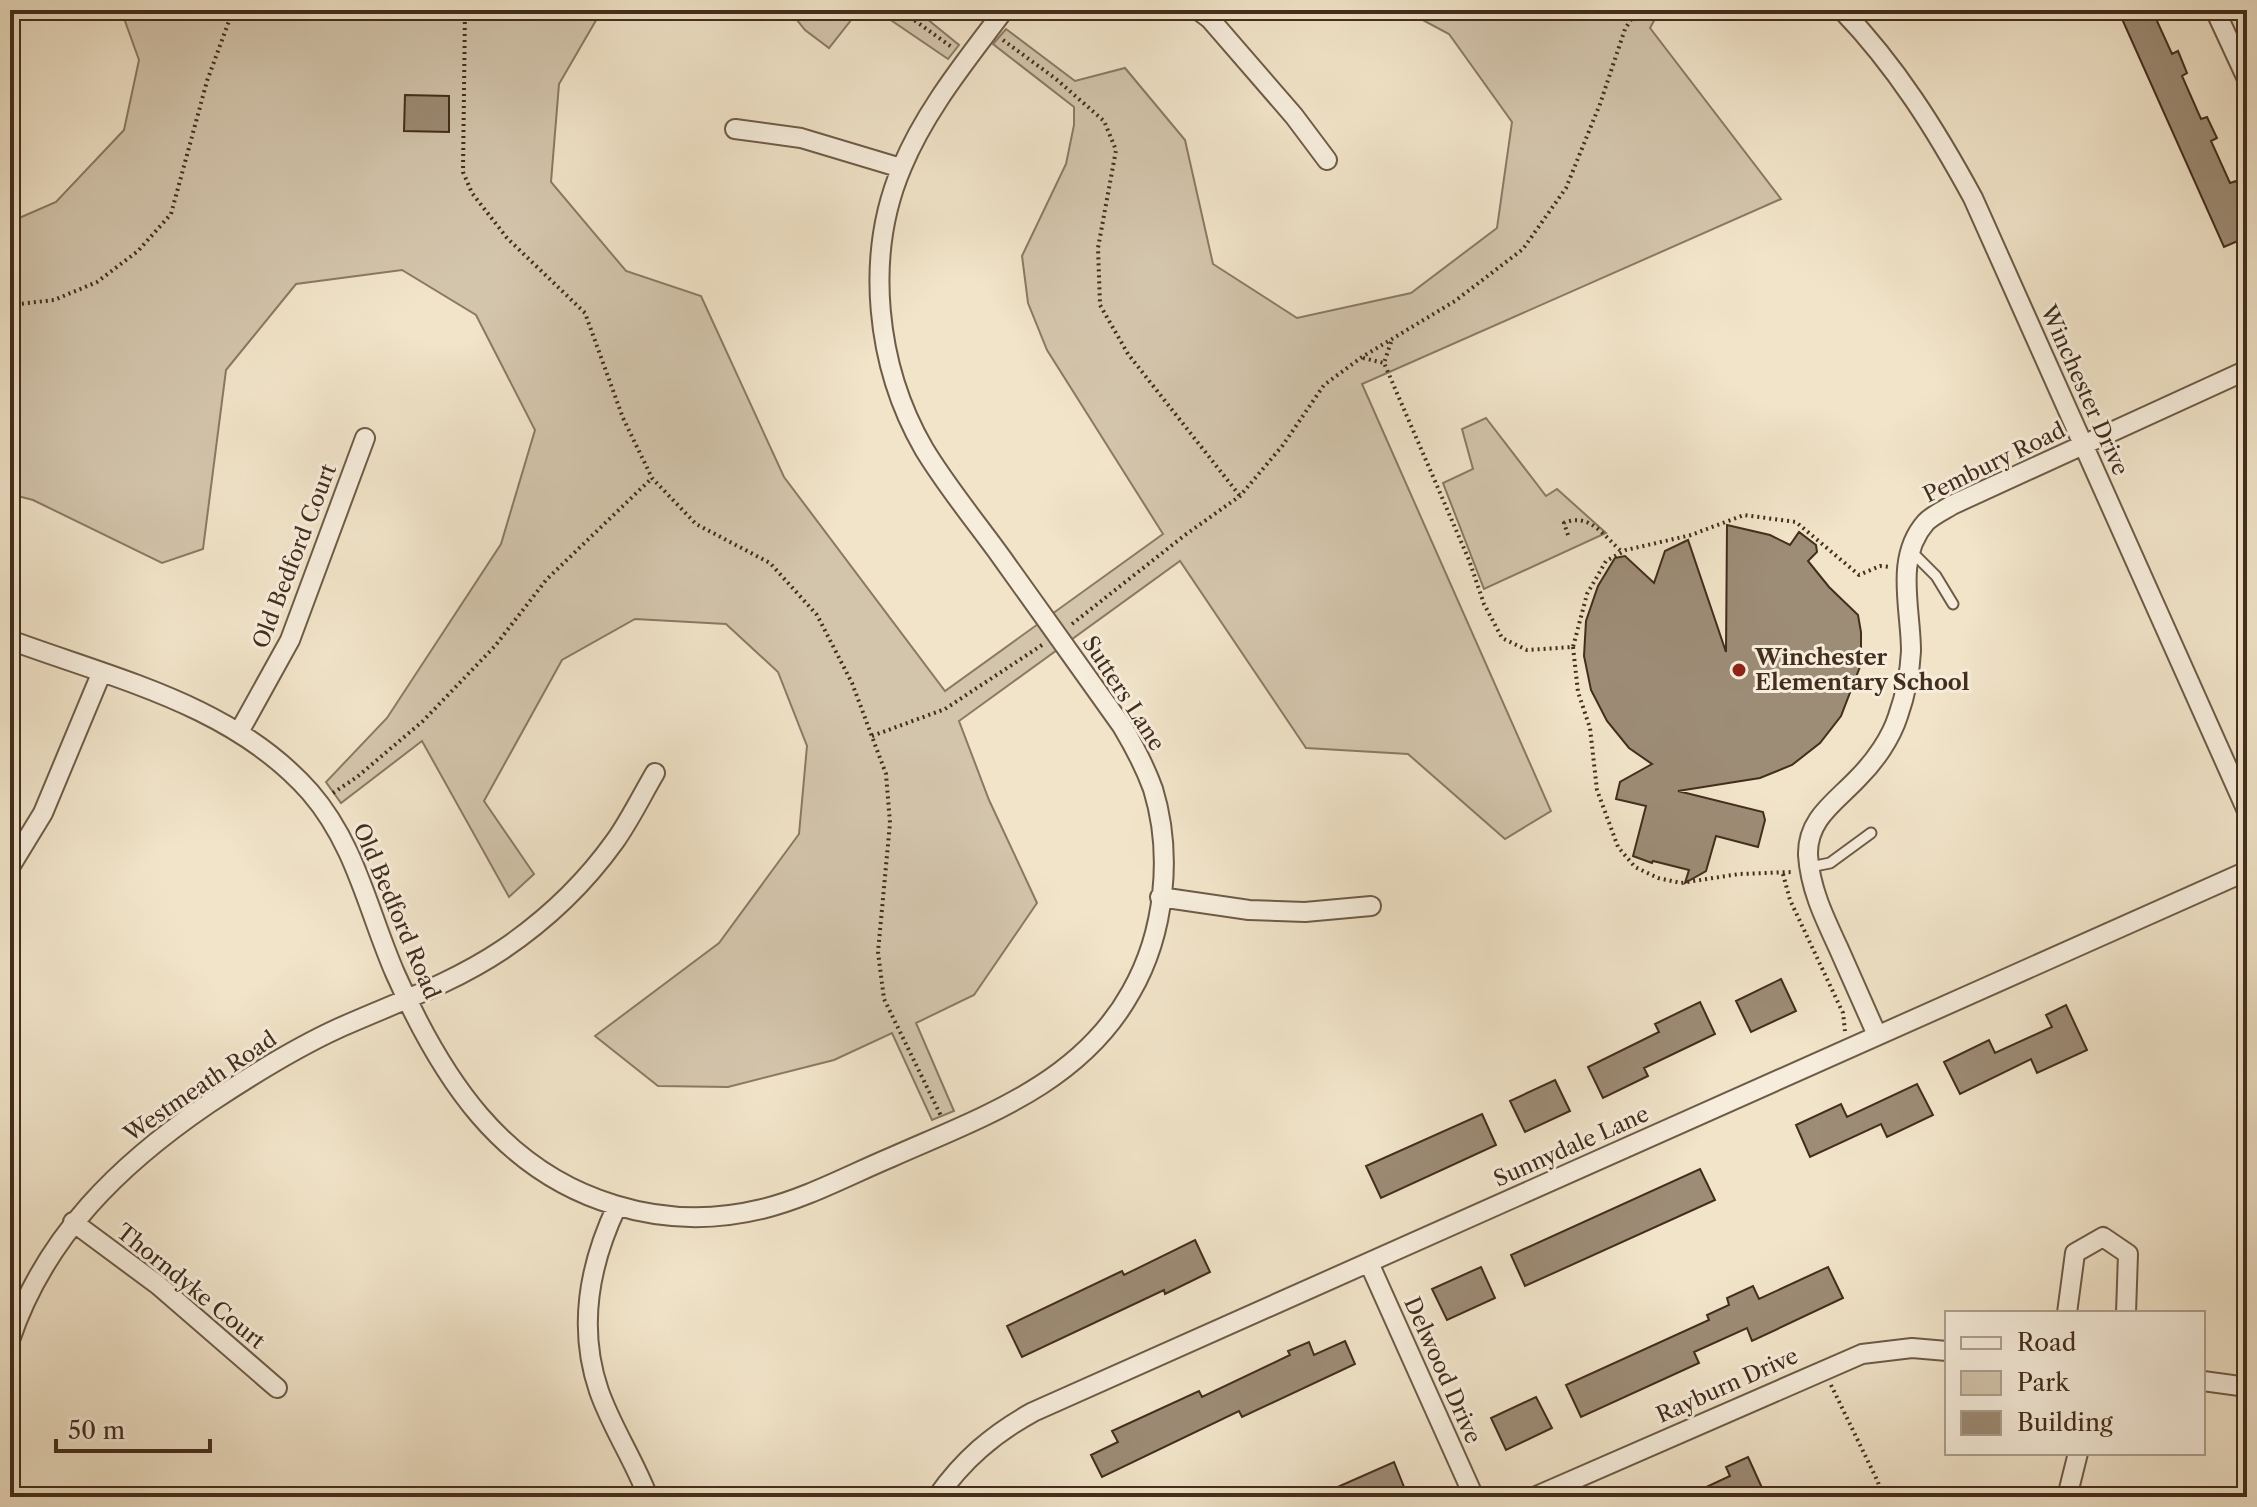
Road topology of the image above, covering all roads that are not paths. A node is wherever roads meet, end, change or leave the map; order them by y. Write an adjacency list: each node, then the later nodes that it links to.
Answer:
1 (1004, 10): 8 (street, Sutters Lane)
2 (1198, 10): 7 (street)
3 (1842, 10): 11 (street, Winchester Drive)
4 (2215, 10): 5 (street)
5 (2247, 79)
6 (735, 129): 8 (street)
7 (1327, 160)
8 (901, 168): 23 (street, Sutters Lane)
9 (2247, 370): 11 (street, Pembury Road)
10 (365, 438): 16 (street, Old Bedford Court)
11 (2083, 445): 12 (street, Pembury Road); 18 (street, Winchester Drive)
12 (1909, 560): 13 (lane); 21 (street)
13 (1953, 604)
14 (10, 640): 15 (street, Old Bedford Road)
15 (101, 674): 16 (street, Old Bedford Road); 20 (street)
16 (239, 732): 25 (street, Old Bedford Road)
17 (655, 773): 25 (street, Westmeath Road)
18 (2247, 811)
19 (1871, 833): 21 (lane)
20 (10, 867)
21 (1810, 867): 26 (street)
22 (2247, 871): 26 (street, Sunnydale Lane)
23 (1160, 897): 24 (street); 27 (street, Sutters Lane)
24 (1371, 906)
25 (408, 1000): 27 (street, Old Bedford Road); 28 (street, Westmeath Road)
26 (1877, 1035): 29 (street, Sunnydale Lane)
27 (617, 1206): 38 (street)
28 (73, 1222): 32 (street, Westmeath Road); 36 (street, Thorndyke Court)
29 (1369, 1263): 39 (street, Sunnydale Lane); 40 (street, Delwood Drive)
30 (2067, 1311): 31 (street)
31 (2126, 1311)
32 (10, 1340)
33 (1945, 1351): 41 (street, Rayburn Drive)
34 (2205, 1381): 35 (street)
35 (2247, 1387)
36 (277, 1388)
37 (2078, 1455): 42 (street)
38 (648, 1497)
39 (937, 1497)
40 (1474, 1497)
41 (1534, 1497)
42 (2067, 1497)

